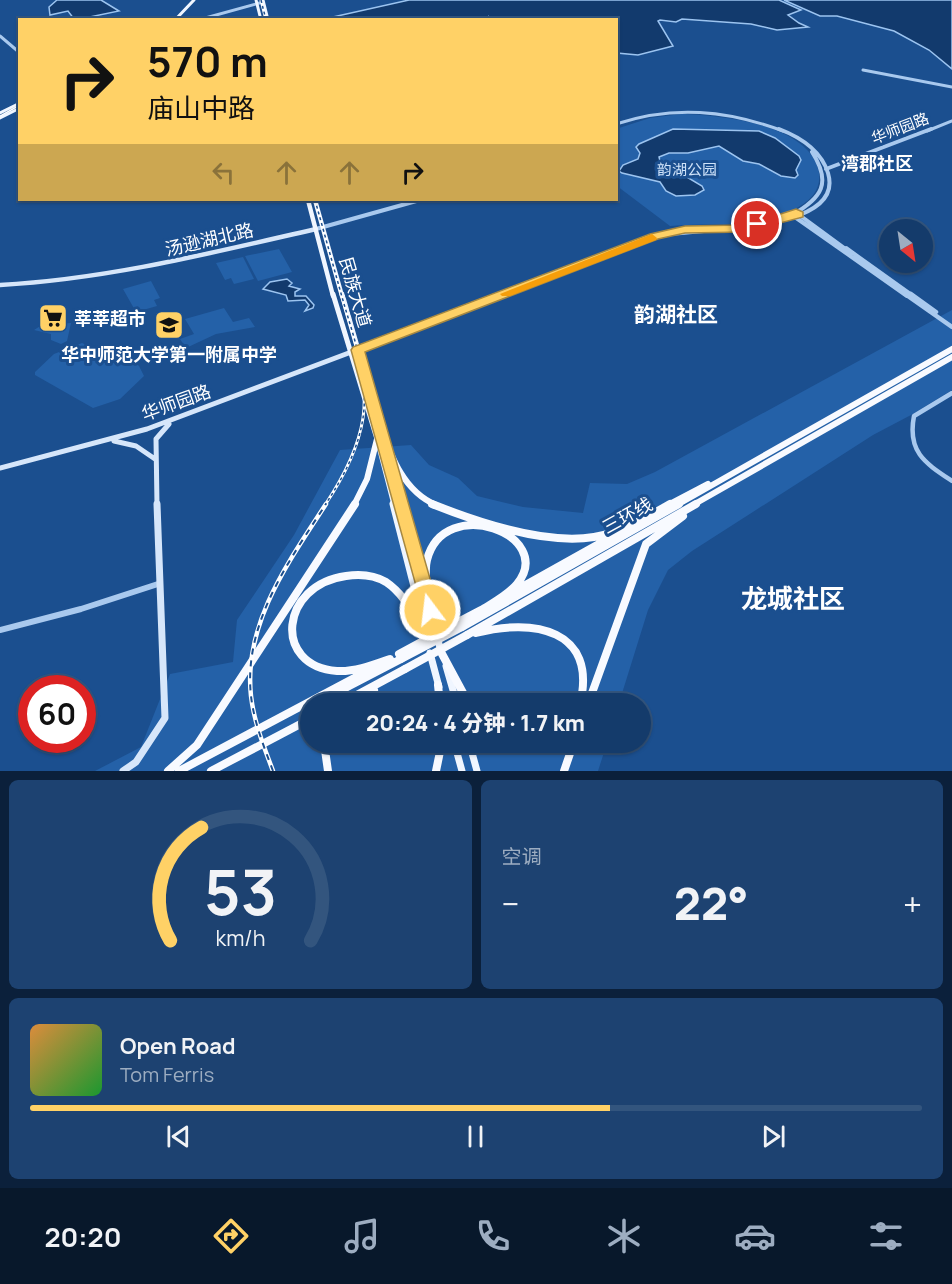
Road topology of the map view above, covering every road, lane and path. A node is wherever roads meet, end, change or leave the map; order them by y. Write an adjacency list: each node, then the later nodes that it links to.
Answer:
1 (196, 0): 4 (main road)
2 (263, 1): 3 (street); 7 (main road)
3 (257, 2): 5 (street); 6 (main road)
4 (179, 18)
5 (205, 18)
6 (261, 18)
7 (267, 18)
8 (0, 36): 9 (street)
9 (18, 51)
10 (863, 70): 11 (street)
11 (952, 87)
12 (18, 104): 14 (main road)
13 (18, 109): 15 (main road)
14 (0, 113)
15 (0, 118)
16 (952, 121): 18 (street, 华师园路)
17 (618, 124): 18 (street)
18 (825, 169): 23 (street)
19 (308, 201): 24 (main road, 民族大道)
20 (315, 201): 24 (main road, 民族大道)
21 (408, 201): 24 (street, 汤逊湖北路)
22 (416, 201): 24 (street, 汤逊湖北路)
23 (796, 215): 25 (street); 31 (street)
24 (319, 227): 26 (main road, 汤逊湖北路); 31 (main road, 民族大道)
25 (838, 245): 27 (street); 28 (street); 29 (street)
26 (0, 284)
27 (936, 312)
28 (929, 316)
29 (952, 326)
30 (952, 349): 40 (highway, 三环线)
31 (354, 350): 34 (main road, 华师园路); 35 (main road, 民族大道); 36 (main road, 民族大道)
32 (952, 357): 42 (highway, 三环线)
33 (952, 393): 41 (street)
34 (176, 419): 37 (main road, 华师园路); 38 (main road)
35 (378, 419): 43 (highway); 45 (main road, 民族大道)
36 (377, 439): 49 (main road, 民族大道); 72 (highway)
37 (106, 442): 38 (main road); 39 (main road, 华师园路)
38 (155, 459): 44 (main road)
39 (0, 468)
40 (739, 471): 43 (highway); 47 (highway, 三环线)
41 (952, 481)
42 (709, 497): 50 (highway, 三环线); 63 (highway)
43 (636, 523): 46 (highway)
44 (158, 584): 48 (street); 71 (main road)
45 (430, 610): 46 (highway); 51 (main road, 民族大道)
46 (480, 611): 47 (highway)
47 (461, 624): 52 (highway, 三环线, bridge)
48 (0, 630)
49 (425, 632): 53 (highway); 55 (main road, 民族大道)
50 (467, 635): 54 (highway, 三环线, bridge); 62 (highway)
51 (441, 652): 60 (main road, 民族大道); 61 (highway)
52 (400, 657): 53 (highway); 56 (highway, 三环线)
53 (390, 659): 73 (highway)
54 (405, 669): 57 (highway, 三环线); 58 (highway)
55 (438, 685): 59 (highway)
56 (336, 693)
57 (360, 693)
58 (371, 693)
59 (440, 693)
60 (454, 693)
61 (463, 693)
62 (582, 693)
63 (592, 693)
64 (300, 711): 74 (highway)
65 (300, 724): 75 (highway)
66 (325, 753): 76 (highway)
67 (440, 753): 77 (highway)
68 (457, 753): 78 (main road)
69 (472, 753): 79 (main road)
70 (570, 753): 80 (highway)
71 (123, 771)
72 (168, 771)
73 (179, 771)
74 (186, 771)
75 (212, 771)
76 (328, 771)
77 (436, 771)
78 (462, 771)
79 (477, 771)
80 (564, 771)

